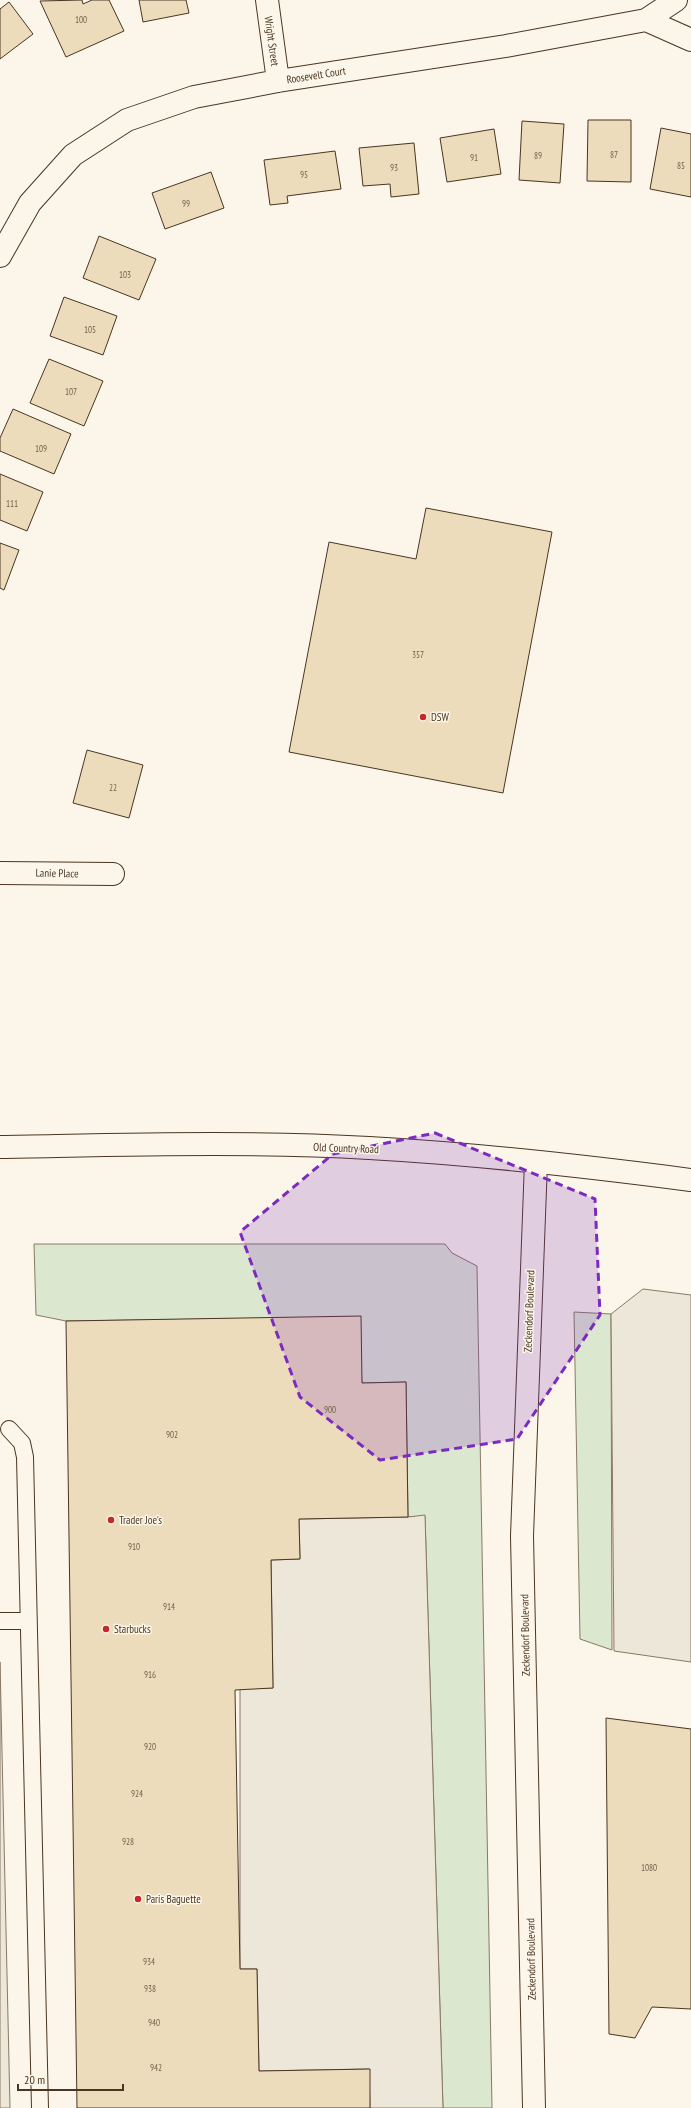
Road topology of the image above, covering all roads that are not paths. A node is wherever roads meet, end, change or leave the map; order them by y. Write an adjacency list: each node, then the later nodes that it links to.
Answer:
1 (267, 0): 5 (street, Wright Street)
2 (676, 0): 3 (street)
3 (646, 20): 4 (street); 5 (street, Roosevelt Court)
4 (691, 40)
5 (278, 81): 6 (street, Roosevelt Court)
6 (0, 256)
7 (0, 873): 8 (street, Lanie Place)
8 (113, 874)
9 (0, 1147): 10 (street, Old Country Road)
10 (536, 1162): 11 (street, Old Country Road); 16 (street, Zeckendorf Boulevard)
11 (691, 1180)
12 (10, 1428): 14 (lane)
13 (0, 1621): 14 (lane)
14 (28, 1621): 15 (lane)
15 (40, 2108)
16 (534, 2108)

